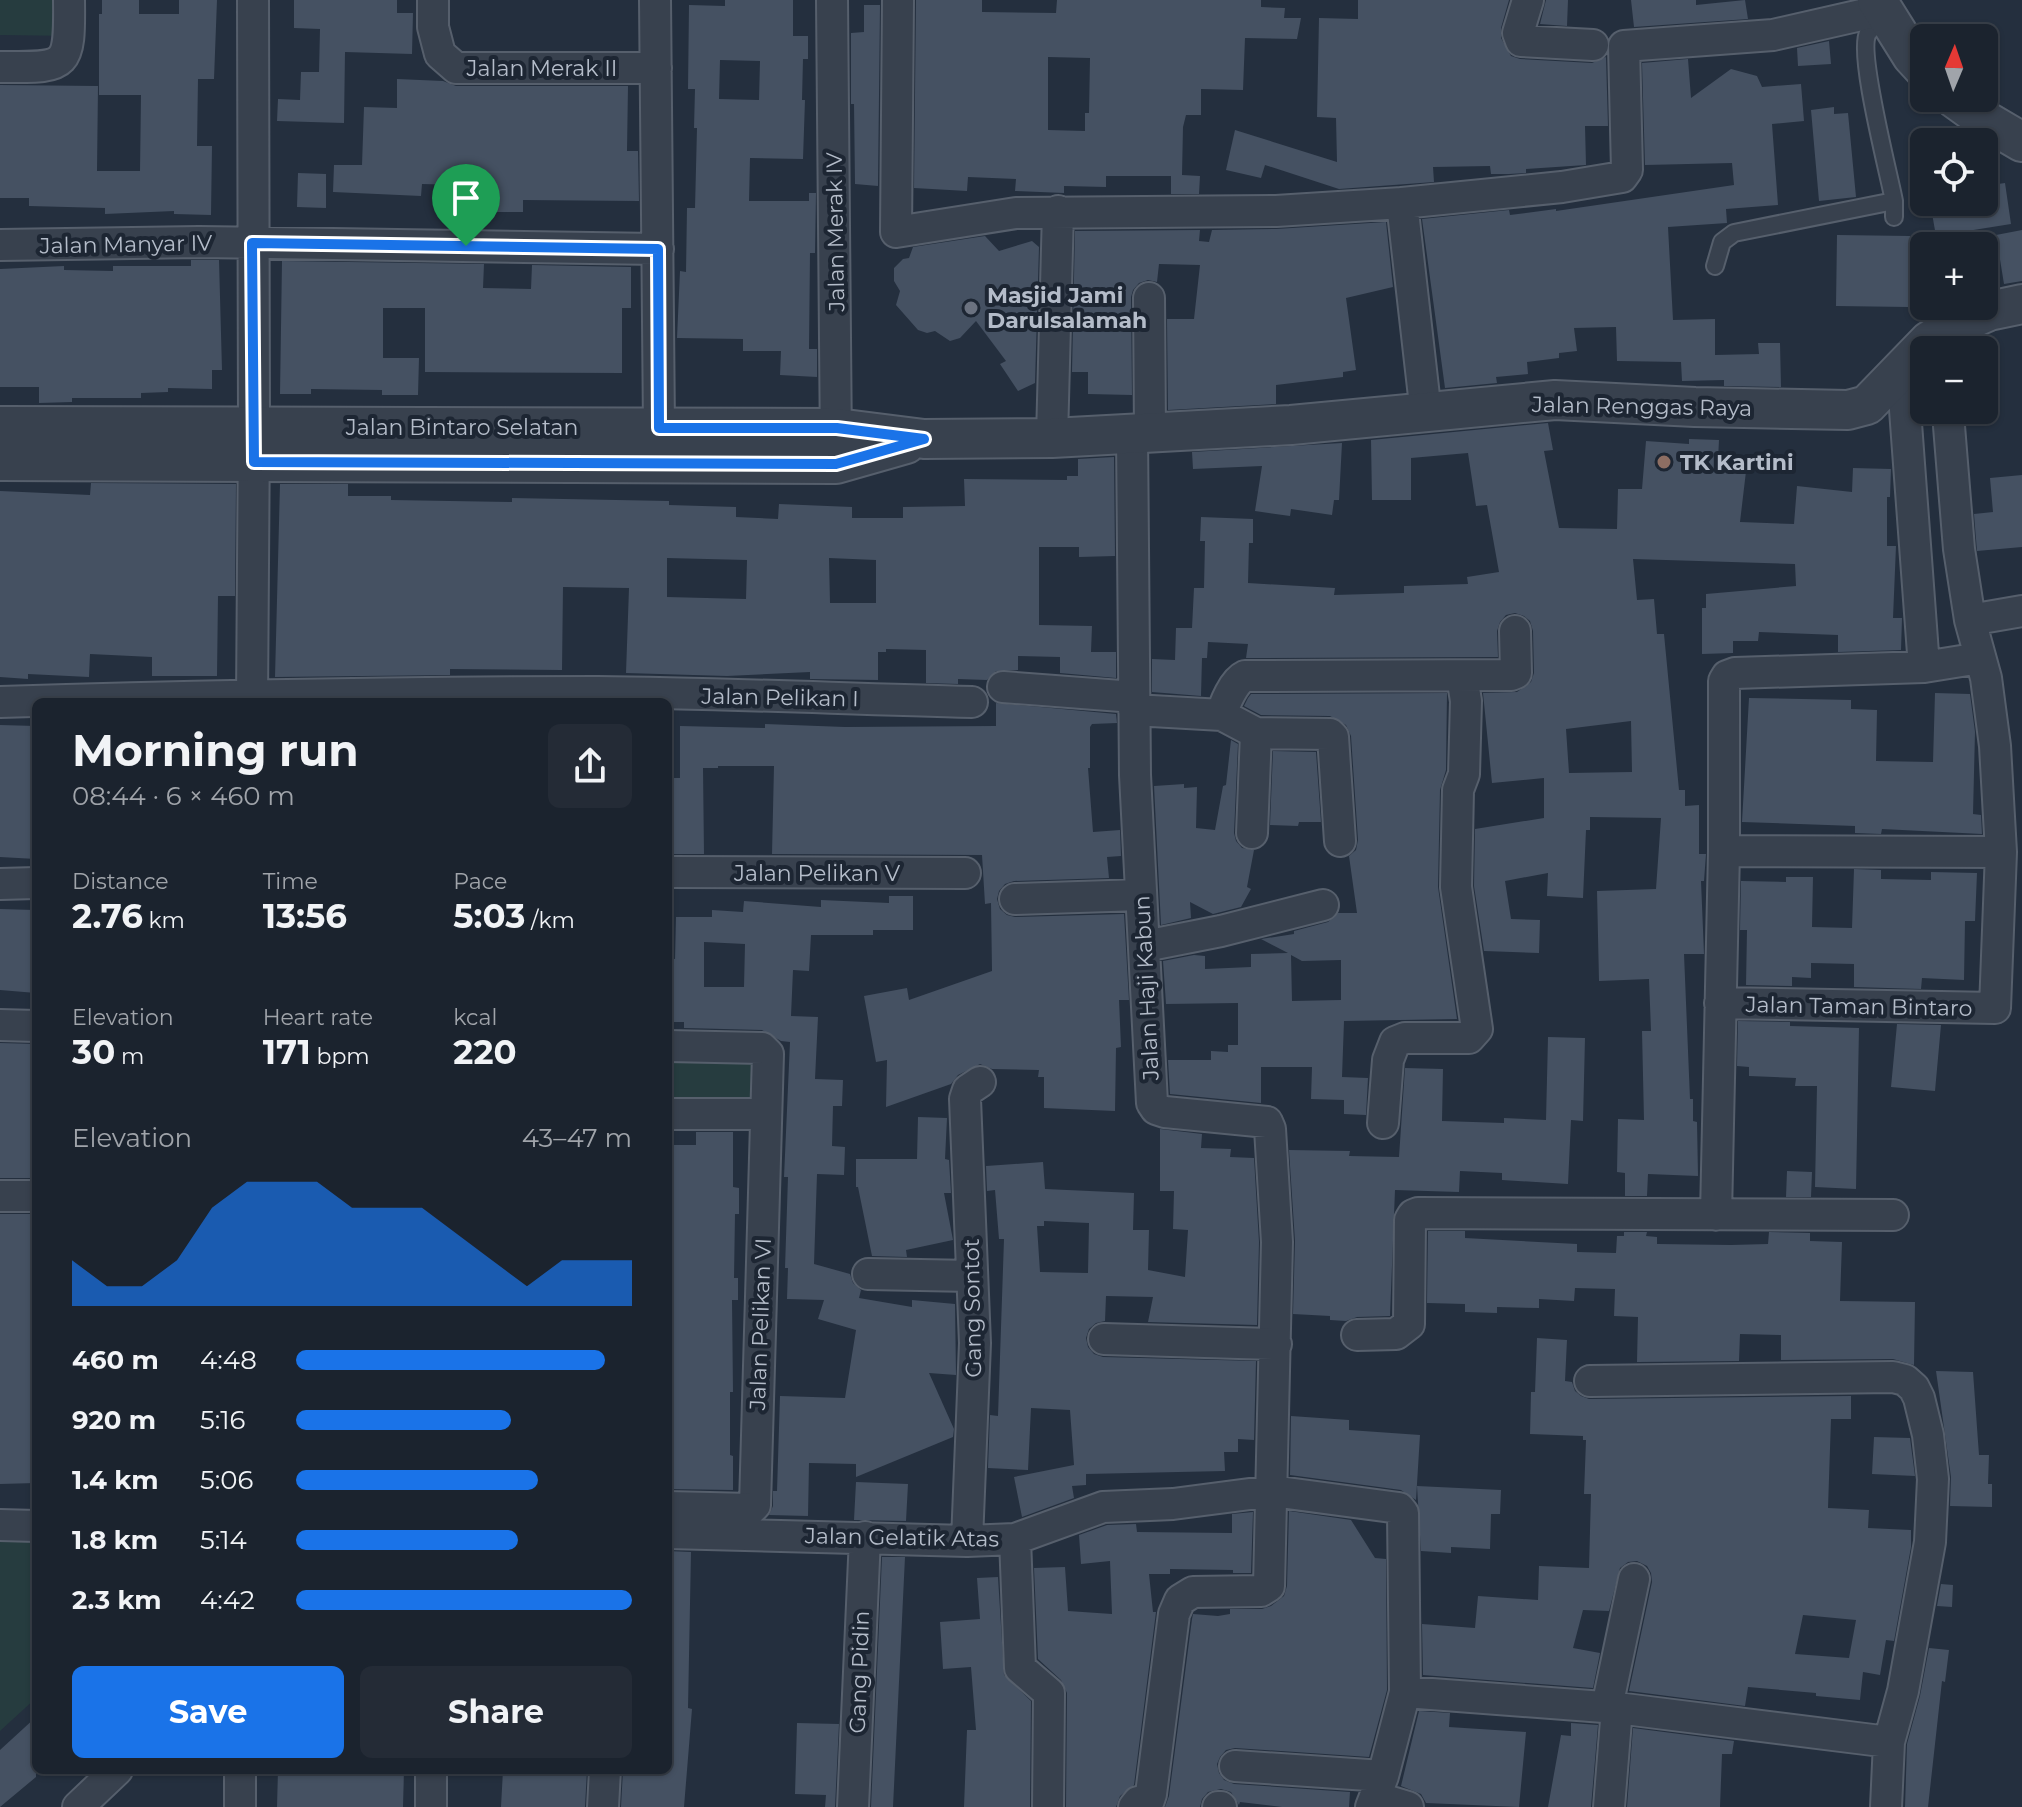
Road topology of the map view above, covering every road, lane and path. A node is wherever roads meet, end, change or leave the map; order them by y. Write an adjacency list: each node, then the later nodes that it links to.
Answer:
1 (69, 0): 12 (street)
2 (253, 0): 20 (street)
3 (433, 0): 13 (street, Jalan Merak II)
4 (655, 0): 13 (street)
5 (832, 0): 34 (street, Jalan Merak IV)
6 (898, 0): 19 (street)
7 (1528, 0): 10 (street)
8 (1886, 5): 9 (street); 11 (street); 18 (street); 23 (lane)
9 (1913, 24)
10 (1593, 45)
11 (1910, 52)
12 (0, 67)
13 (656, 68): 22 (street)
14 (1998, 100): 16 (street)
15 (1973, 112): 17 (street)
16 (2022, 118)
17 (2022, 142)
18 (1402, 203): 19 (street); 27 (street)
19 (1058, 211): 32 (street)
20 (252, 243): 21 (street, Jalan Manyar IV); 22 (street, Jalan Manyar IV); 33 (street)
21 (0, 245)
22 (658, 249): 30 (street)
23 (1715, 266)
24 (1149, 298): 31 (street, Jalan Haji Kabun)
25 (2022, 304): 26 (street, Jalan Renggas Raya)
26 (1902, 369): 27 (street, Jalan Renggas Raya); 40 (street)
27 (1426, 414): 31 (street, Jalan Renggas Raya)
28 (0, 426): 33 (street, Jalan Bintaro Selatan)
29 (1949, 426): 37 (street, Jalan Taman Bintaro)
30 (659, 428): 33 (street, Jalan Bintaro Selatan); 34 (street, Jalan Bintaro Selatan)
31 (1141, 433): 32 (street, Jalan Bintaro Selatan); 50 (street, Jalan Haji Kabun)
32 (1052, 438): 34 (street, Jalan Bintaro Selatan)
33 (254, 444): 34 (street, Jalan Bintaro Selatan); 35 (street, Jalan Bintaro Selatan); 44 (street)
34 (836, 446)
35 (0, 461)
36 (2022, 611): 37 (street)
37 (1970, 620): 39 (street, Jalan Taman Bintaro)
38 (1515, 631): 41 (street)
39 (1980, 658): 40 (street); 56 (street, Jalan Taman Bintaro)
40 (1924, 667): 55 (street, Jalan Taman Bintaro)
41 (1462, 676): 51 (street); 73 (street)
42 (1003, 687): 50 (street)
43 (449, 697): 44 (street, Jalan Pelikan I); 45 (street, Jalan Pelikan I)
44 (252, 698)
45 (619, 698)
46 (672, 699): 49 (street, Jalan Pelikan I)
47 (32, 701): 48 (street, Jalan Pelikan I)
48 (0, 702)
49 (972, 702)
50 (1134, 704): 51 (street); 61 (street, Jalan Haji Kabun)
51 (1222, 715): 52 (street)
52 (1256, 733): 53 (street); 54 (street)
53 (1252, 833)
54 (1340, 841)
55 (1724, 851): 56 (street); 65 (street, Jalan Taman Bintaro)
56 (2001, 852): 66 (street, Jalan Taman Bintaro)
57 (672, 872): 58 (street, Jalan Pelikan V)
58 (965, 873)
59 (32, 883): 60 (street)
60 (0, 884)
61 (1141, 895): 62 (street); 64 (street, Jalan Haji Kabun)
62 (1015, 899)
63 (1323, 905): 64 (street)
64 (1145, 946): 82 (street, Jalan Haji Kabun)
65 (1720, 1003): 66 (street, Jalan Taman Bintaro); 76 (street, Jalan Taman Bintaro)
66 (2009, 1009)
67 (0, 1025): 68 (street)
68 (32, 1026)
69 (672, 1046): 72 (street, Jalan Pelikan VI)
70 (980, 1082): 79 (street, Gang Sontot)
71 (672, 1114): 72 (street)
72 (766, 1114): 85 (street, Jalan Pelikan VI)
73 (1383, 1123)
74 (0, 1196): 75 (street)
75 (32, 1196)
76 (1716, 1215): 77 (street); 80 (street)
77 (1893, 1215)
78 (868, 1274): 79 (street)
79 (972, 1276): 91 (street, Gang Sontot)
80 (1357, 1335)
81 (1104, 1339): 82 (street)
82 (1276, 1344): 84 (street, Jalan Haji Kabun)
83 (1590, 1381): 95 (street)
84 (1272, 1491): 90 (street, Jalan Gelatik Atas); 93 (street, Jalan Gelatik Atas); 108 (street, Jalan Haji Kabun)
85 (672, 1507)
86 (0, 1525): 87 (street)
87 (32, 1526)
88 (672, 1533): 89 (street, Jalan Gelatik Atas)
89 (865, 1537): 91 (street, Jalan Gelatik Atas); 106 (street, Gang Pidin)
90 (1015, 1539): 91 (street, Jalan Gelatik Atas); 107 (street)
91 (967, 1541)
92 (1634, 1579): 94 (street)
93 (1405, 1692): 94 (street); 101 (street, Jalan Gelatik Atas)
94 (1612, 1707): 95 (street); 110 (street)
95 (1889, 1742): 111 (street)
96 (1235, 1766): 101 (street)
97 (113, 1774): 102 (street)
98 (240, 1774): 103 (street)
99 (431, 1774): 104 (street)
100 (605, 1774): 105 (street)
101 (1376, 1793): 109 (street)
102 (78, 1807)
103 (240, 1807)
104 (431, 1807)
105 (603, 1807)
106 (853, 1807)
107 (1048, 1807)
108 (1134, 1807)
109 (1408, 1807)
110 (1609, 1807)
111 (1886, 1807)

